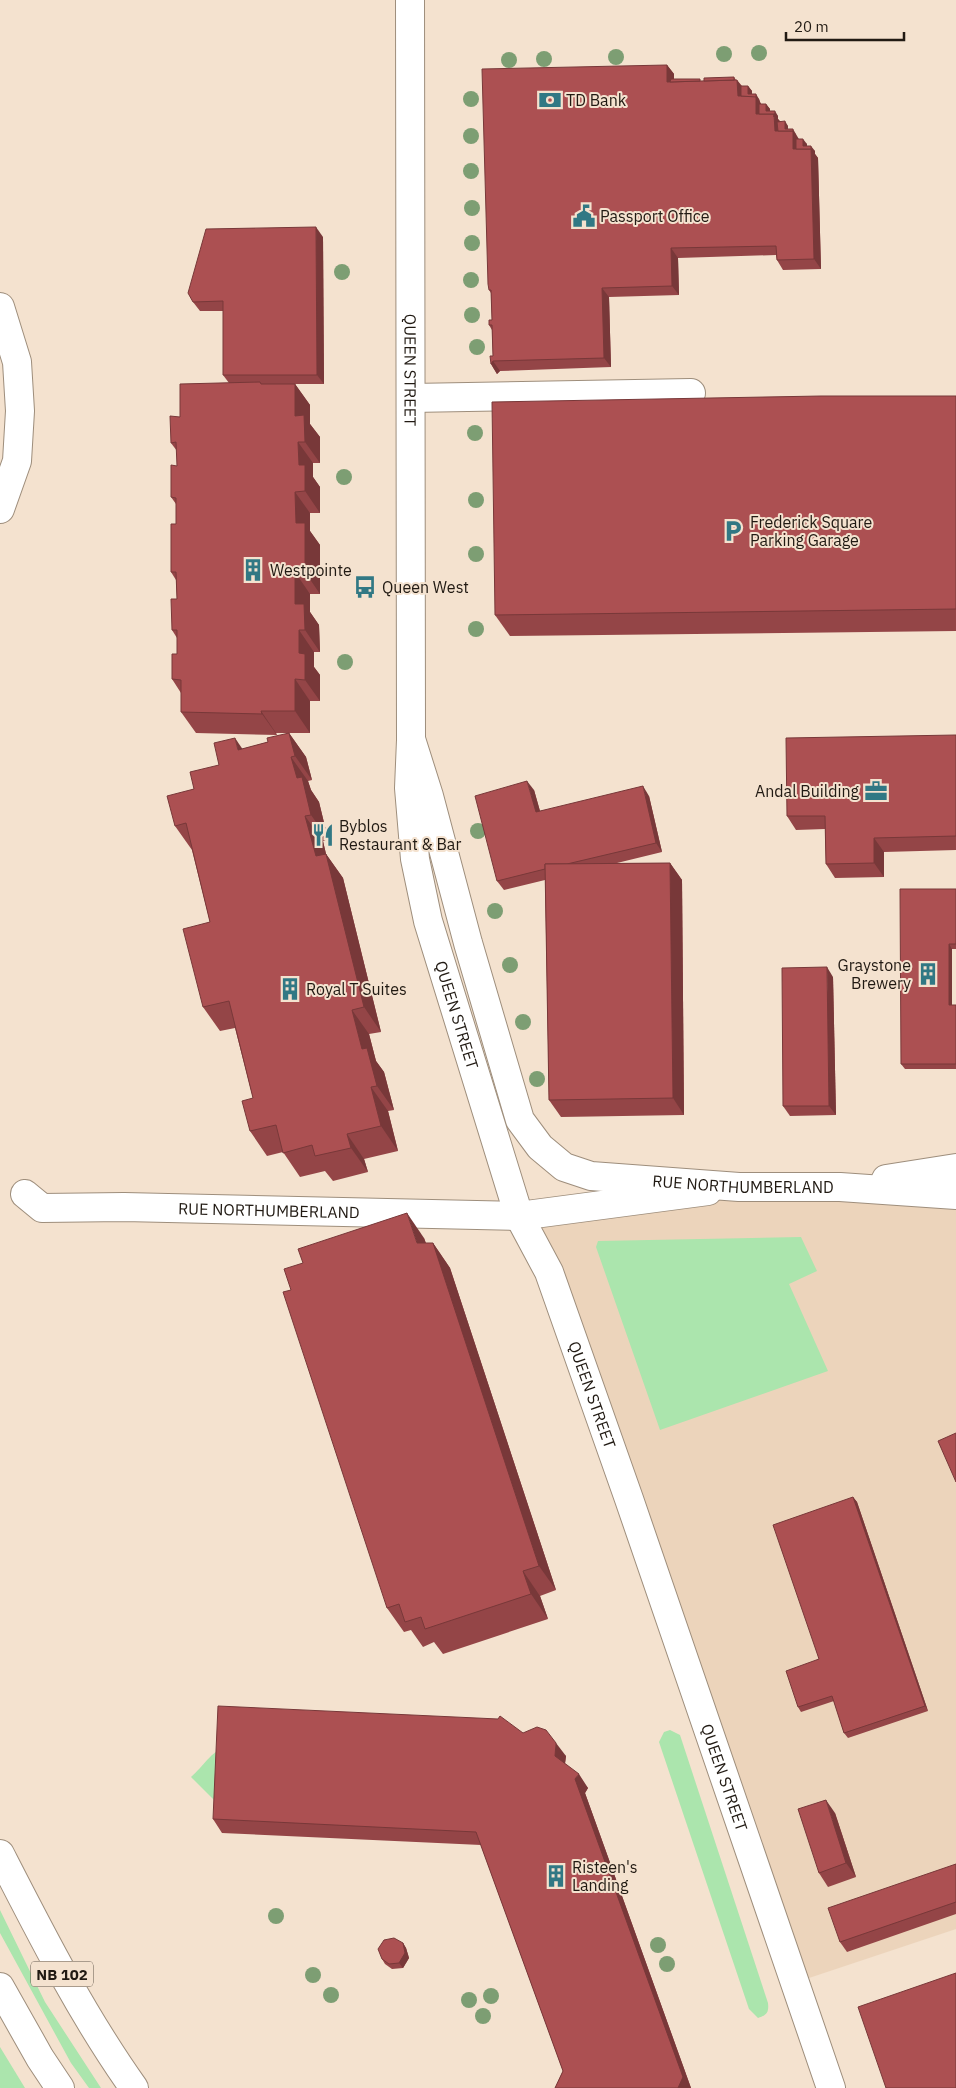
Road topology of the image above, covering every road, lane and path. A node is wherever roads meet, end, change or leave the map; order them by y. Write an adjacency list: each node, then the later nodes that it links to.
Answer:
1 (410, 0): 4 (main road, QUEEN STREET)
2 (0, 307): 5 (main road)
3 (691, 393): 4 (main road)
4 (411, 398): 6 (main road, QUEEN STREET)
5 (0, 509)
6 (411, 739): 7 (main road, QUEEN STREET); 13 (main road, QUEEN STREET)
7 (540, 1147): 9 (main road, RUE NORTHUMBERLAND)
8 (956, 1168): 10 (main road)
9 (740, 1186): 10 (main road, RUE NORTHUMBERLAND); 13 (main road, RUE NORTHUMBERLAND)
10 (840, 1187): 12 (main road, RUE NORTHUMBERLAND)
11 (25, 1194): 13 (main road, RUE NORTHUMBERLAND)
12 (956, 1195)
13 (518, 1216): 16 (main road, QUEEN STREET)
14 (0, 1854): 18 (main road, NB 102)
15 (0, 1987): 17 (main road)
16 (815, 2045): 19 (main road, QUEEN STREET); 20 (main road, QUEEN STREET)
17 (60, 2088)
18 (134, 2088)
19 (812, 2088)
20 (831, 2088)

